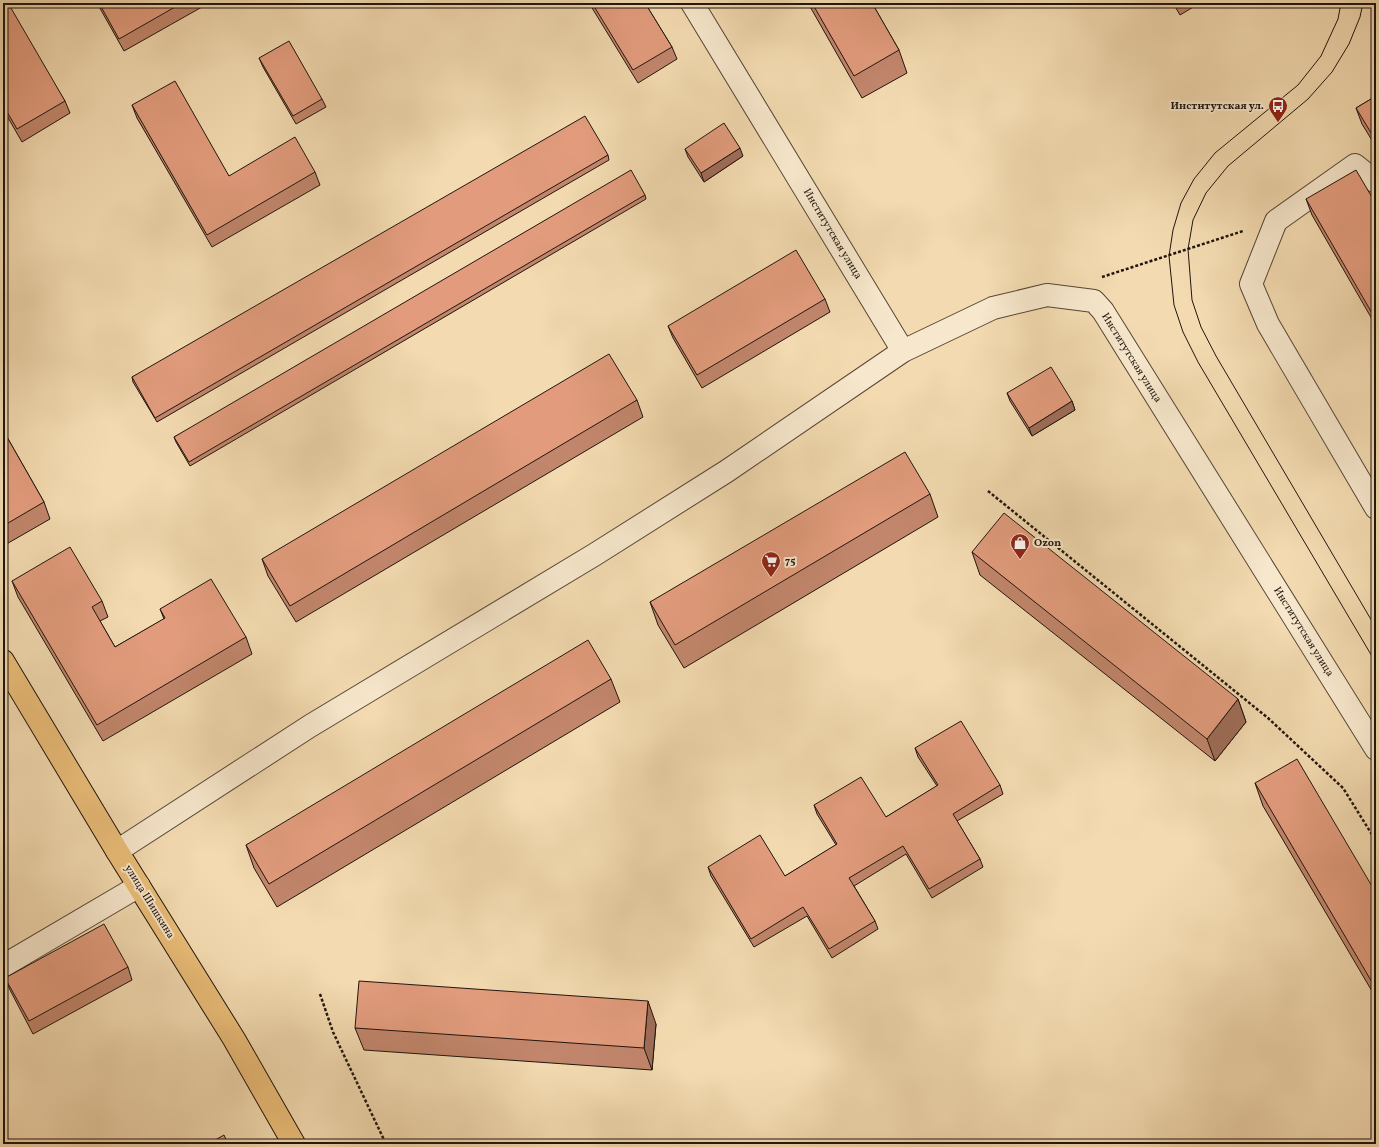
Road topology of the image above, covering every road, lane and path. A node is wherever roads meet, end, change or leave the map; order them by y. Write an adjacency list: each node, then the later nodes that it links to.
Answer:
1 (692, 3): 5 (street, Институтская улица)
2 (1376, 182): 3 (street)
3 (1276, 221): 4 (path); 7 (street)
4 (1097, 278)
5 (903, 351): 9 (street, Институтская улица); 11 (street)
6 (988, 491): 10 (path)
7 (1376, 508)
8 (3, 661): 11 (main road, улица Шишкина)
9 (1376, 749)
10 (1376, 841)
11 (117, 851): 12 (main road, улица Шишкина)
12 (139, 886): 13 (street); 15 (main road, улица Шишкина)
13 (3, 966)
14 (320, 994): 16 (path)
15 (294, 1144)
16 (386, 1144)

